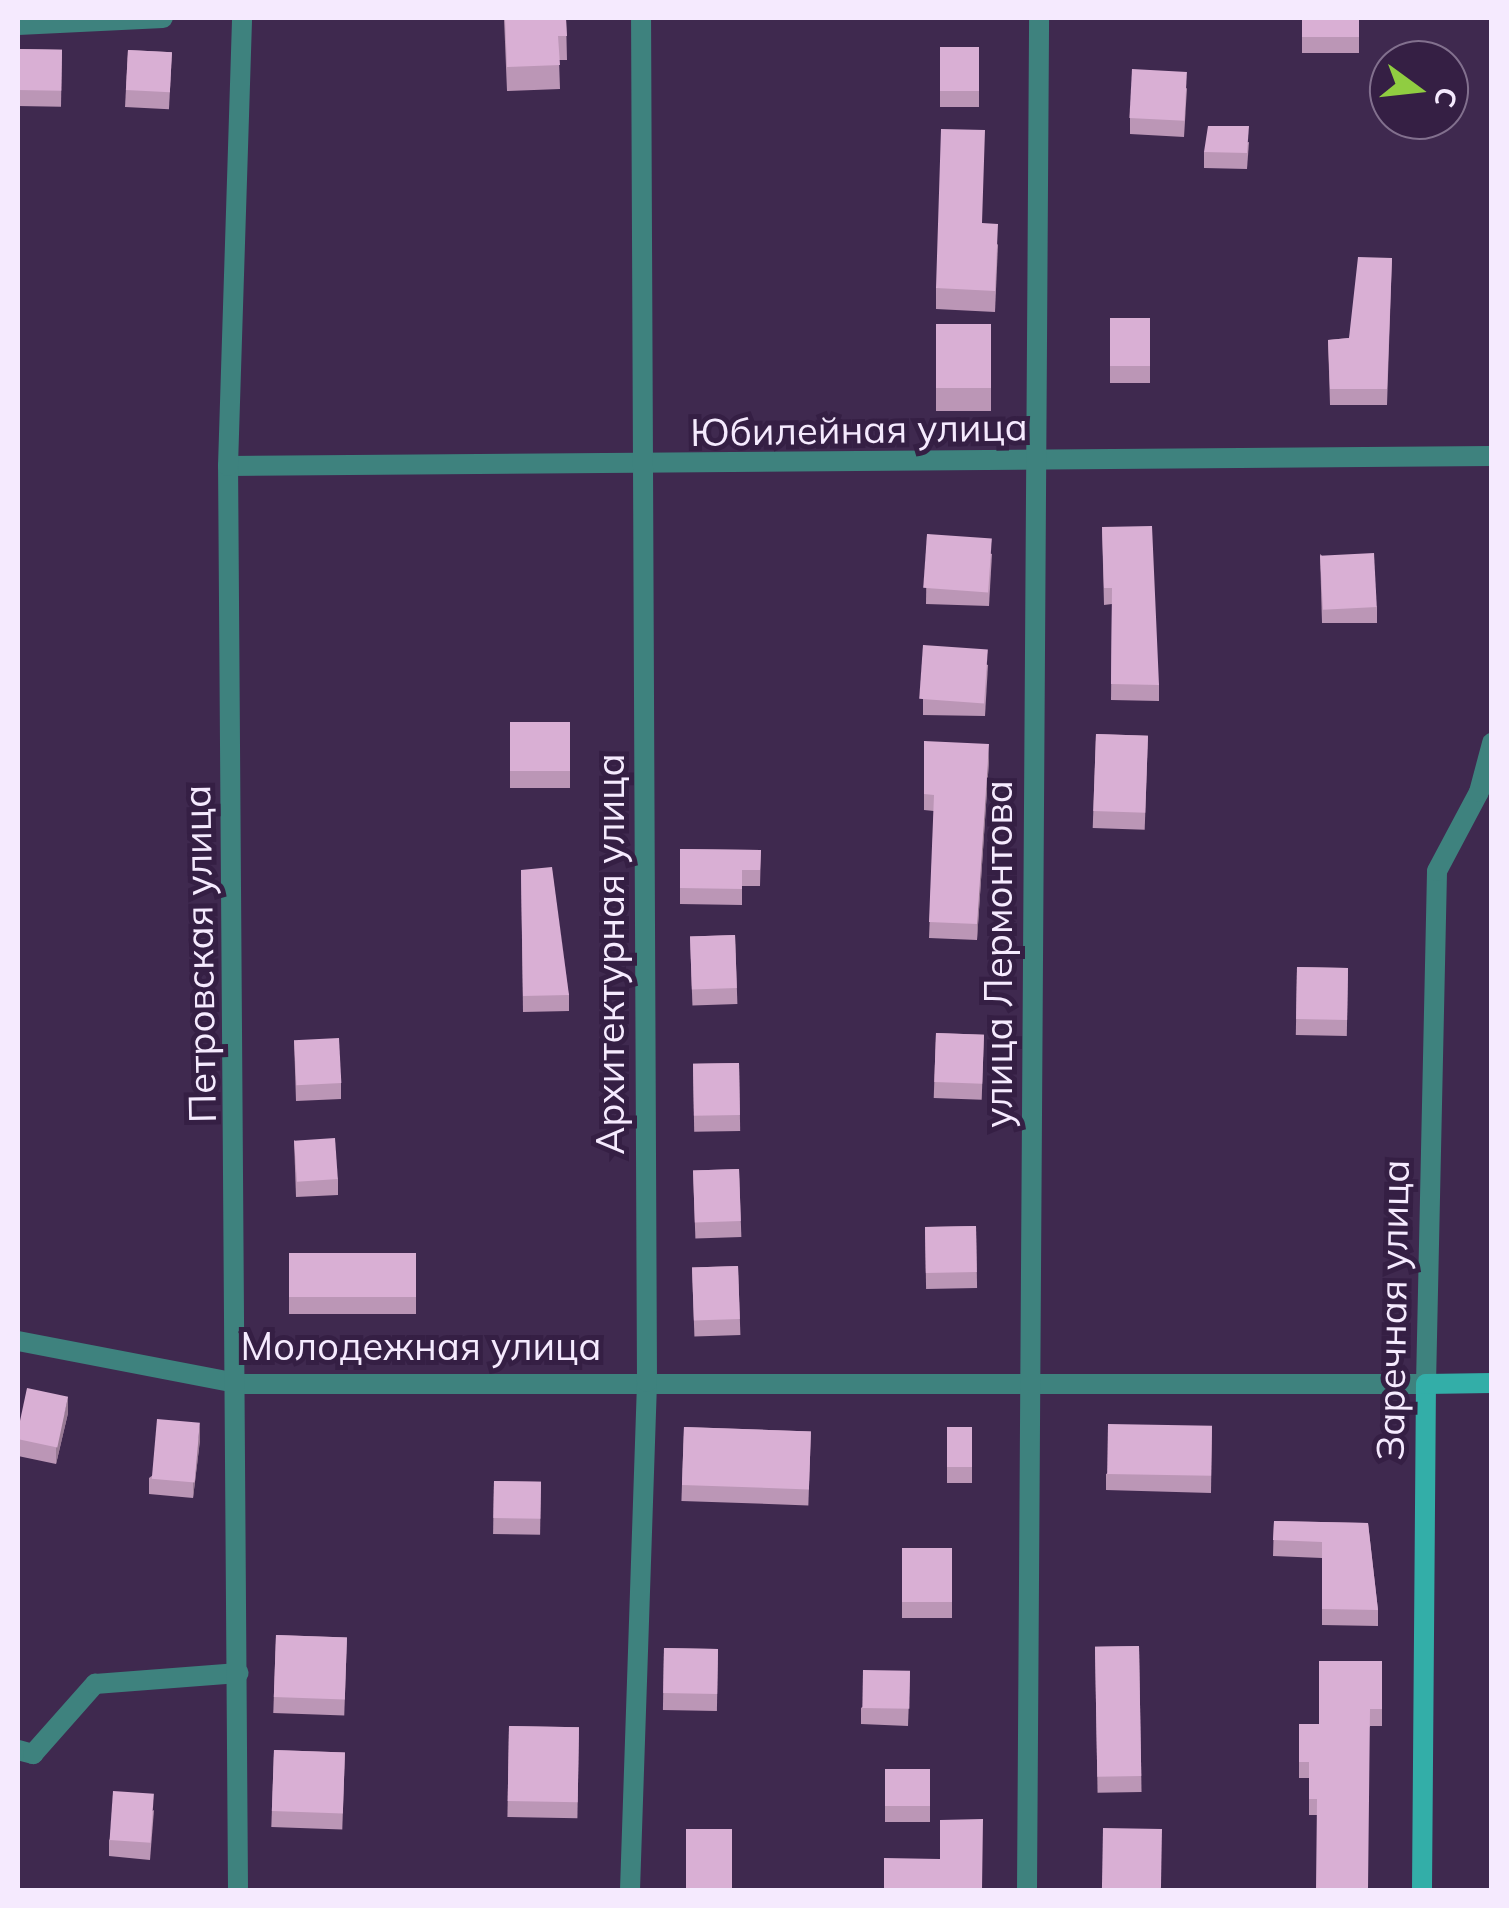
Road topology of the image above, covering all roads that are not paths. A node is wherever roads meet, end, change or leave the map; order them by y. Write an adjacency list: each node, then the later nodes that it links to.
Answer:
1 (163, 18): 5 (street)
2 (242, 18): 8 (street, Петровская улица)
3 (642, 18): 9 (street, Архитектурная улица)
4 (1039, 18): 7 (street, улица Лермонтова)
5 (18, 26)
6 (1492, 456): 7 (street, Юбилейная улица)
7 (1031, 462): 9 (street, Юбилейная улица); 16 (street, улица Лермонтова)
8 (228, 466): 9 (street, Юбилейная улица); 14 (street, Петровская улица)
9 (644, 468): 12 (street, Архитектурная улица)
10 (1492, 743): 15 (street, Заречная улица)
11 (18, 1341): 14 (street, Молодежная улица)
12 (647, 1382): 14 (street, Молодежная улица); 16 (street, Молодежная улица); 20 (street, Архитектурная улица)
13 (1492, 1383): 15 (street)
14 (241, 1384): 17 (street, Петровская улица)
15 (1426, 1384): 16 (street, Молодежная улица); 22 (street, Заречная улица)
16 (1036, 1386): 21 (street, улица Лермонтова)
17 (240, 1673): 18 (street); 19 (street, Петровская улица)
18 (18, 1750)
19 (238, 1890)
20 (630, 1890)
21 (1027, 1890)
22 (1422, 1890)

